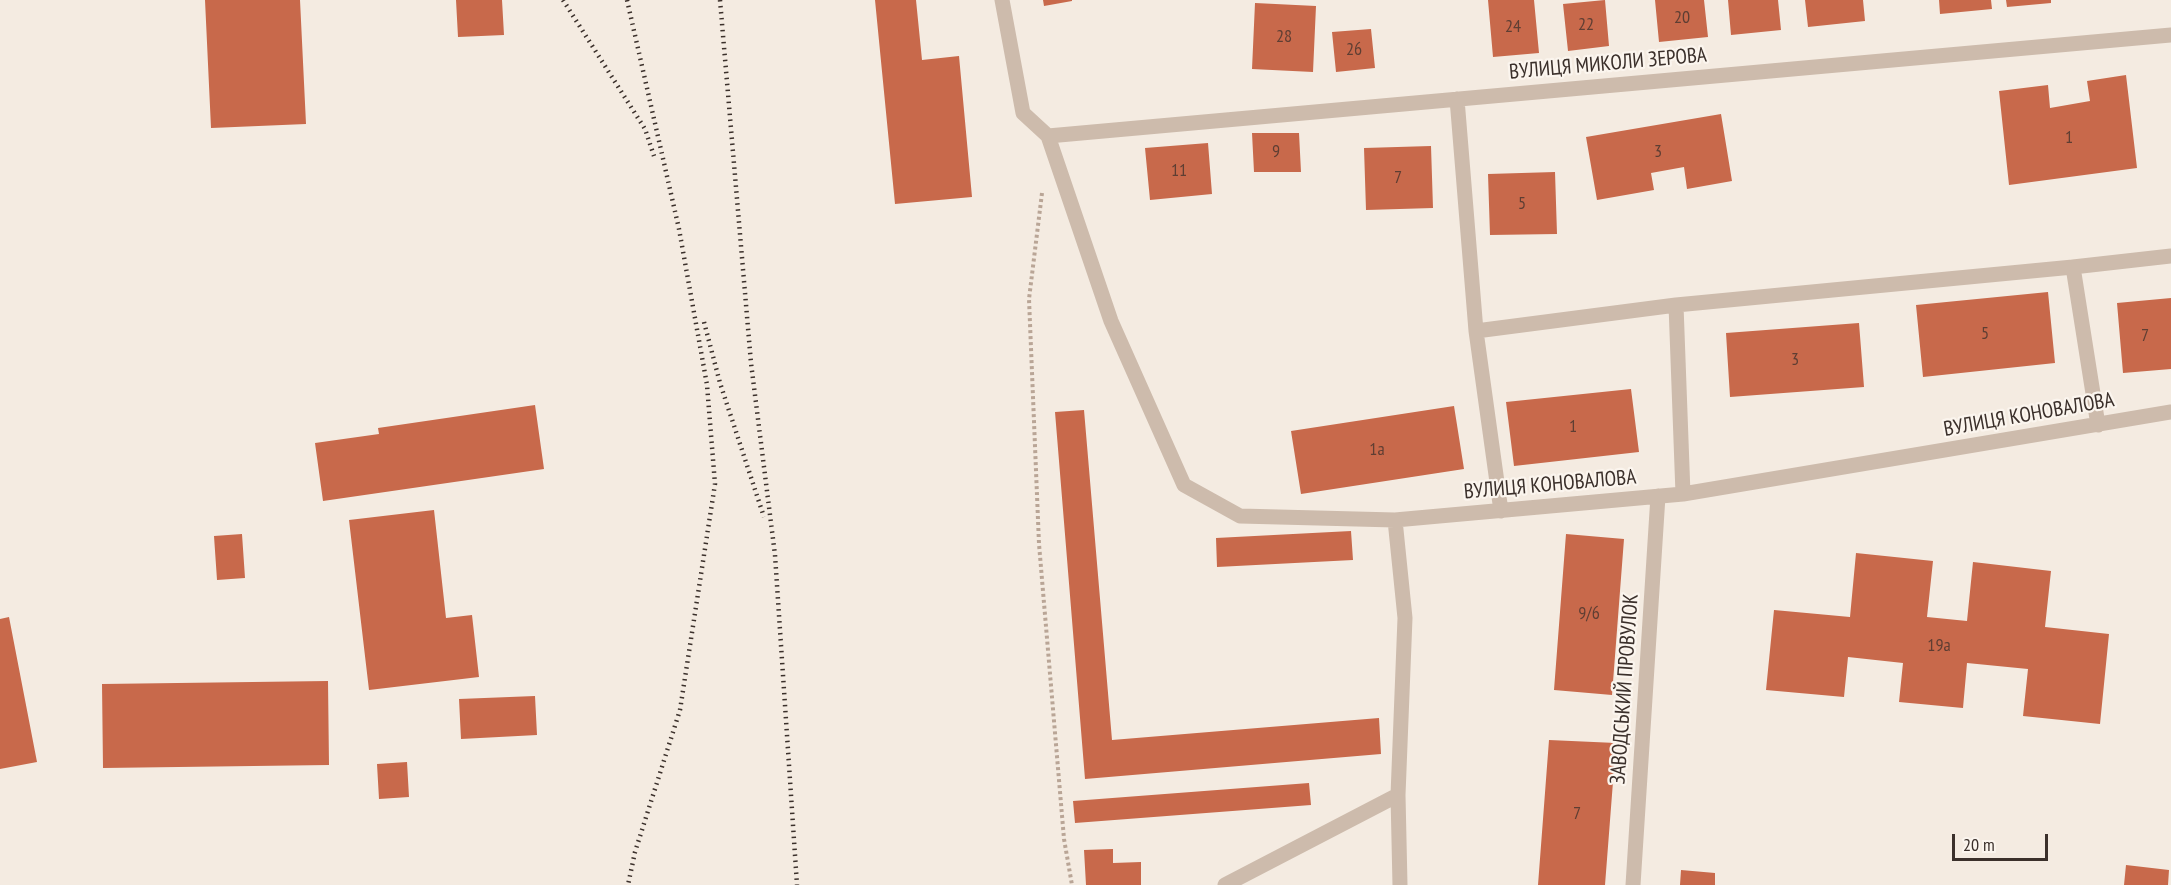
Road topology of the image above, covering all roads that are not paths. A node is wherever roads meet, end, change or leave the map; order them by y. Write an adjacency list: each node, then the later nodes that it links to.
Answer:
1 (1002, 0): 4 (street)
2 (2171, 35): 3 (street, ВУЛИЦЯ МИКОЛИ ЗЕРОВА)
3 (1457, 99): 4 (street, ВУЛИЦЯ МИКОЛИ ЗЕРОВА); 8 (street)
4 (1048, 136): 14 (street, ВУЛИЦЯ КОНОВАЛОВА)
5 (2171, 256): 6 (street)
6 (2073, 267): 7 (street); 10 (street)
7 (1676, 305): 8 (street); 11 (street)
8 (1476, 330): 13 (street)
9 (2171, 412): 10 (street, ВУЛИЦЯ КОНОВАЛОВА)
10 (2097, 425): 11 (street, ВУЛИЦЯ КОНОВАЛОВА)
11 (1683, 494): 12 (street, ВУЛИЦЯ КОНОВАЛОВА)
12 (1658, 496): 13 (street, ВУЛИЦЯ КОНОВАЛОВА); 18 (street, ЗАВОДСЬКИЙ ПРОВУЛОК)
13 (1501, 511): 14 (street, ВУЛИЦЯ КОНОВАЛОВА)
14 (1395, 520): 15 (street)
15 (1398, 795): 16 (street); 17 (street)
16 (1225, 885)
17 (1401, 885)
18 (1633, 885)

